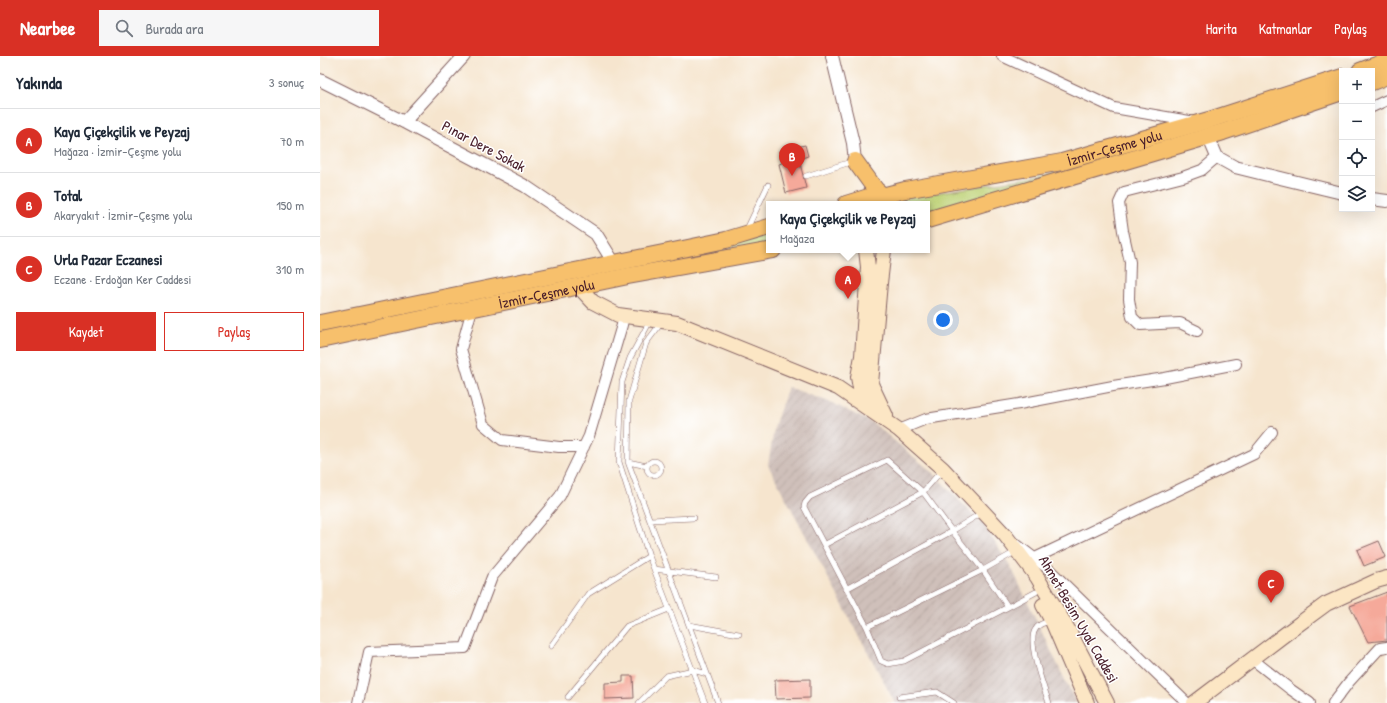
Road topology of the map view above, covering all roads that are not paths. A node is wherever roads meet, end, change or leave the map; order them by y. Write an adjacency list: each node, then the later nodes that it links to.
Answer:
1 (464, 56): 12 (street)
2 (832, 56): 15 (street)
3 (1002, 56): 13 (street)
4 (1387, 61): 5 (highway)
5 (1368, 68)
6 (1387, 76): 8 (highway)
7 (320, 80): 12 (street, Pınar Dere Sokak)
8 (1375, 81)
9 (1339, 91): 13 (highway, İzmir-Çeşme yolu)
10 (1387, 100): 11 (street)
11 (1375, 106)
12 (404, 122): 30 (street, Pınar Dere Sokak)
13 (1205, 130): 14 (street); 20 (highway, İzmir-Çeşme yolu); 24 (highway, İzmir-Çeşme yolu)
14 (1217, 157): 18 (street); 36 (street)
15 (855, 161): 16 (lane); 20 (highway); 21 (highway)
16 (806, 176)
17 (768, 185): 26 (lane)
18 (1339, 192)
19 (1375, 199): 23 (street)
20 (887, 200): 22 (highway, İzmir-Çeşme yolu)
21 (854, 201)
22 (856, 201)
23 (1387, 201)
24 (930, 219)
25 (766, 228): 26 (highway, İzmir-Çeşme yolu)
26 (744, 234): 30 (highway, İzmir-Çeşme yolu)
27 (766, 251): 31 (highway, İzmir-Çeşme yolu)
28 (866, 253): 39 (main road)
29 (884, 253): 39 (main road)
30 (614, 263): 35 (highway, İzmir-Çeşme yolu)
31 (579, 286): 32 (highway, İzmir-Çeşme yolu); 33 (main road)
32 (472, 309): 37 (highway, İzmir-Çeşme yolu); 41 (street)
33 (624, 316): 34 (main road); 41 (street)
34 (657, 321): 39 (main road); 42 (lane); 53 (lane)
35 (320, 324)
36 (1197, 331)
37 (320, 340)
38 (1236, 364): 39 (street)
39 (894, 427): 44 (main road, Ahmet Besim Uyal Caddesi)
40 (1272, 432): 54 (street)
41 (584, 447): 75 (street)
42 (628, 462): 43 (lane); 48 (lane)
43 (647, 466)
44 (943, 469): 45 (lane); 46 (main road, Ahmet Besim Uyal Caddesi)
45 (923, 492): 49 (lane); 51 (lane); 51 (lane)
46 (983, 512): 49 (lane); 50 (main road, Ahmet Besim Uyal Caddesi)
47 (694, 518): 48 (lane)
48 (650, 520): 57 (lane)
49 (952, 531): 56 (lane); 60 (lane)
50 (1005, 535): 52 (main road, Ahmet Besim Uyal Caddesi); 54 (street); 82 (main road, Ahmet Besim Uyal Caddesi)
51 (824, 545): 60 (lane)
52 (1014, 552): 56 (lane); 61 (main road, Ahmet Besim Uyal Caddesi)
53 (649, 556): 55 (lane); 68 (lane)
54 (1034, 558): 83 (street)
55 (654, 569): 57 (lane); 63 (lane)
56 (983, 570): 62 (lane); 66 (lane)
57 (669, 571): 58 (lane); 65 (lane)
58 (716, 577)
59 (1387, 578): 70 (main road)
60 (846, 589): 66 (lane)
61 (1036, 592): 62 (lane); 64 (main road, Ahmet Besim Uyal Caddesi)
62 (1008, 607): 66 (lane)
63 (669, 609): 71 (lane); 74 (lane)
64 (1052, 621): 80 (lane); 81 (main road, Ahmet Besim Uyal Caddesi)
65 (689, 625): 67 (lane); 72 (lane)
66 (867, 627)
67 (739, 634)
68 (551, 646)
69 (1387, 646): 86 (street)
70 (1252, 659): 84 (main road); 85 (street)
71 (693, 670): 72 (lane); 76 (lane); 77 (lane)
72 (707, 674): 78 (lane)
73 (899, 697): 79 (lane)
74 (568, 698)
75 (358, 703)
76 (639, 703)
77 (705, 703)
78 (718, 703)
79 (954, 703)
80 (1049, 703)
81 (1087, 703)
82 (1108, 703)
83 (1187, 703)
84 (1194, 703)
85 (1310, 703)
86 (1333, 703)

